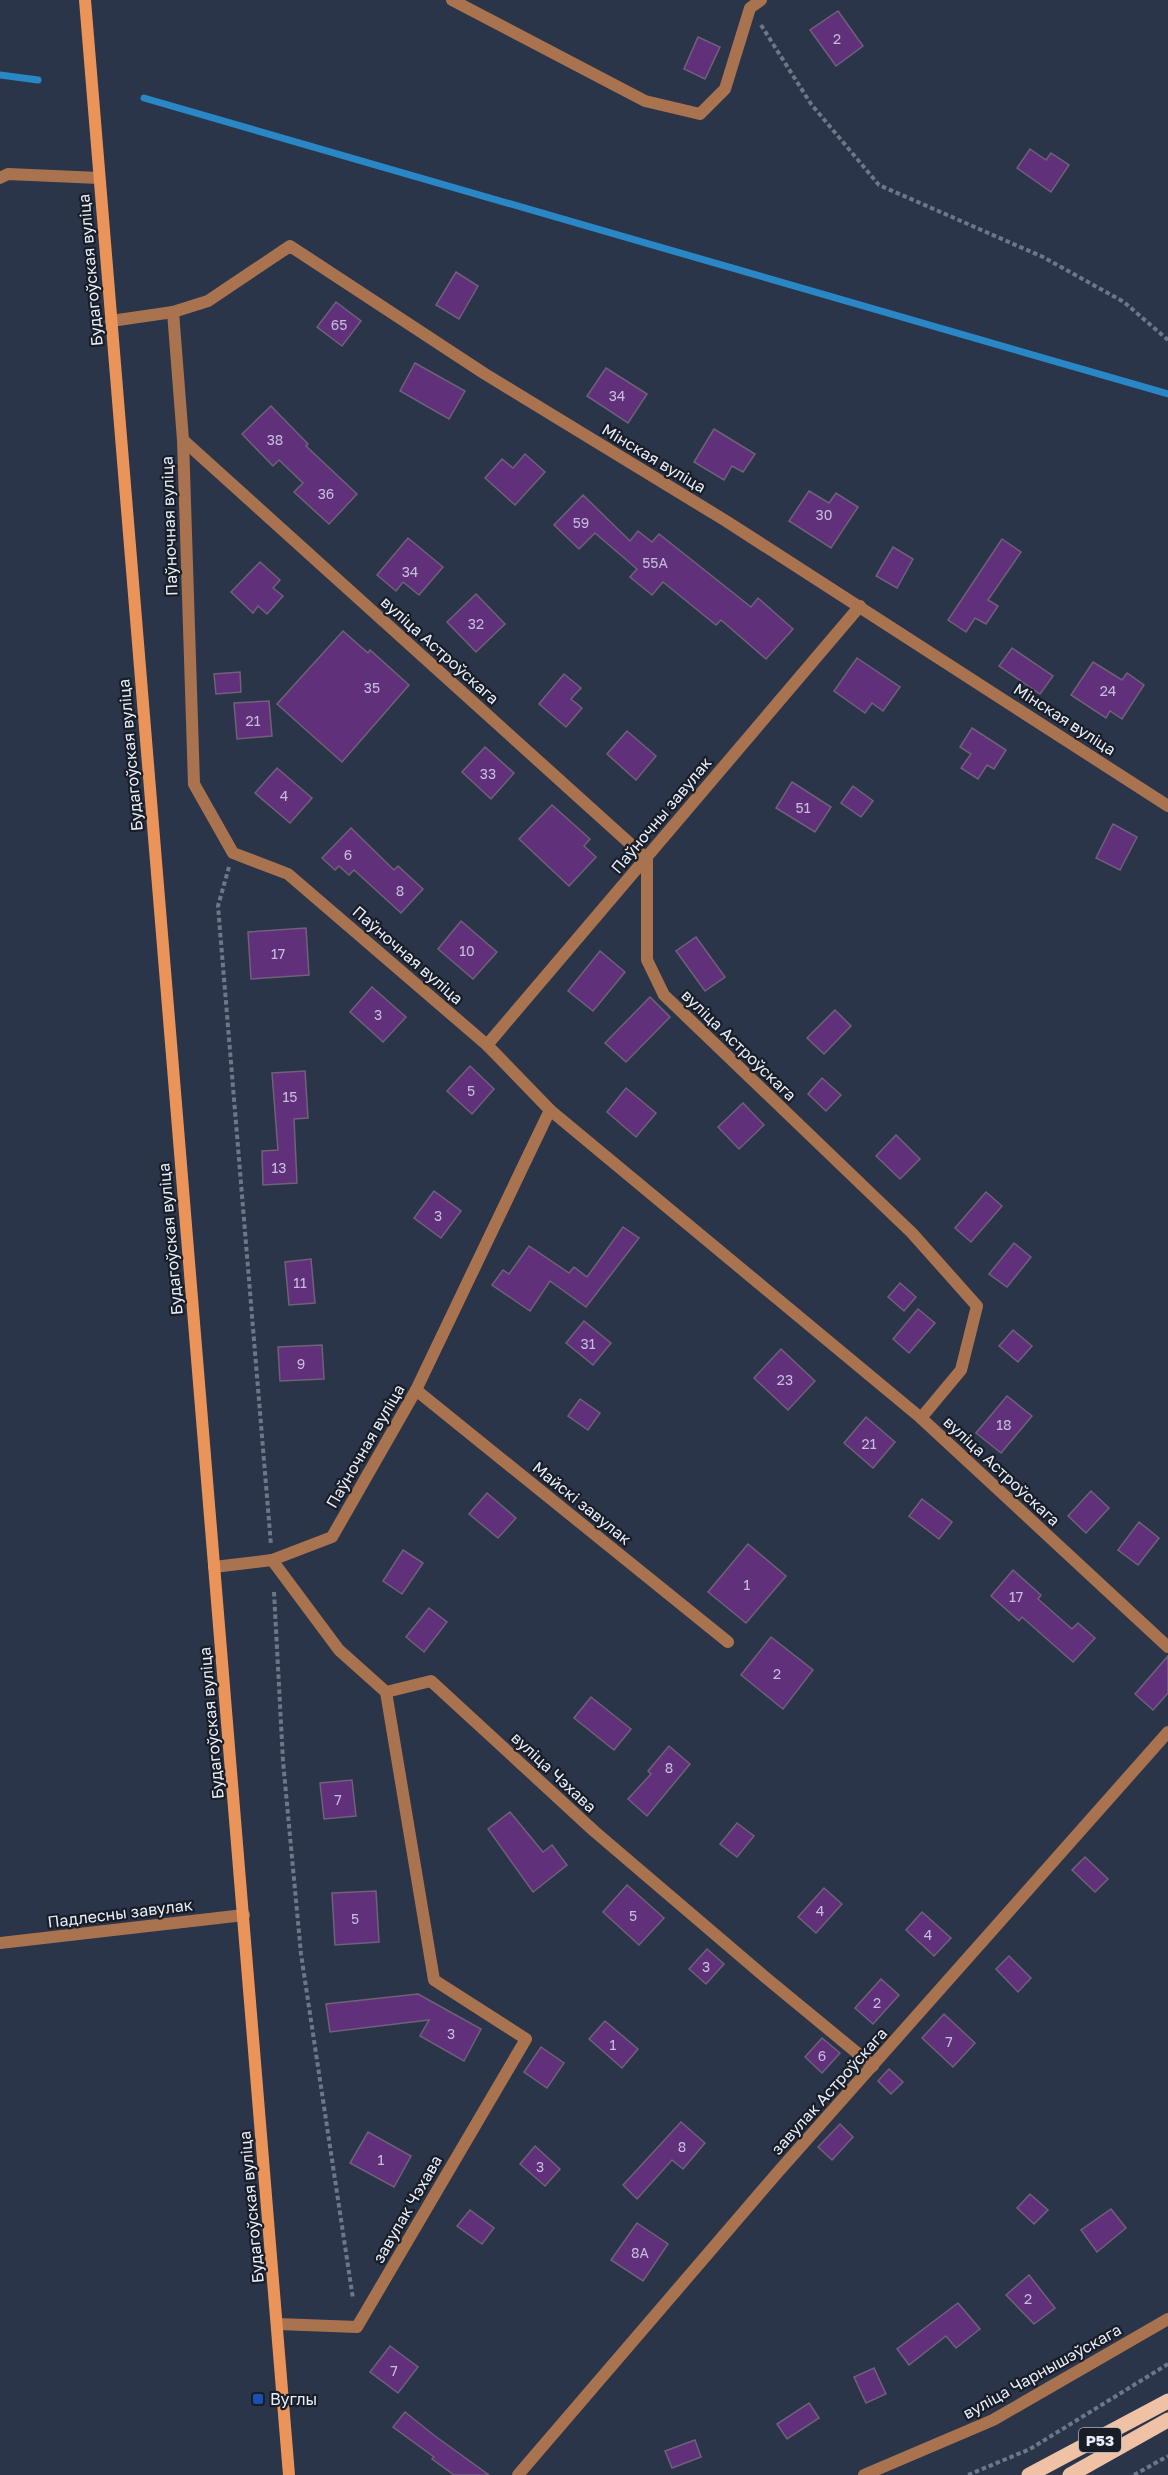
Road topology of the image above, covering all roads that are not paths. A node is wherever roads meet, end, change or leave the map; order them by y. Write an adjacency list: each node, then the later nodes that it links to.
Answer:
1 (85, 0): 5 (street, Будагоўская вуліца)
2 (452, 0): 3 (street)
3 (761, 0)
4 (3, 173): 5 (street)
5 (99, 178): 7 (street, Будагоўская вуліца)
6 (172, 312): 7 (street, Мінская вуліца); 8 (street, Паўночная вуліца); 9 (street, Мінская вуліца)
7 (111, 321): 17 (street, Будагоўская вуліца)
8 (183, 440): 11 (street, вуліца Астроўскага); 12 (street, Паўночная вуліца)
9 (860, 606): 10 (street, Мінская вуліца); 11 (street, Паўночны завулак)
10 (1168, 806)
11 (646, 859): 12 (street, Паўночны завулак); 15 (street, вуліца Астроўскага)
12 (487, 1045): 13 (street, Паўночная вуліца)
13 (550, 1110): 14 (street, Паўночная вуліца); 15 (street)
14 (416, 1390): 16 (street, Паўночная вуліца); 18 (street, Майскі завулак)
15 (921, 1418): 19 (street, вуліца Астроўскага)
16 (272, 1560): 17 (street); 20 (street)
17 (214, 1567): 22 (street, Будагоўская вуліца)
18 (728, 1642)
19 (1168, 1647)
20 (386, 1692): 24 (street, вуліца Чэхава); 26 (street, завулак Чэхава)
21 (1168, 1732): 24 (street, завулак Астроўскага)
22 (244, 1915): 23 (street, Падлесны завулак); 26 (street, Будагоўская вуліца)
23 (0, 1943)
24 (873, 2066): 30 (street, завулак Астроўскага)
25 (1168, 2319): 31 (street, вуліца Чарнышэўскага)
26 (278, 2324): 29 (street, Будагоўская вуліца)
27 (1168, 2401): 32 (main road, Р53)
28 (1168, 2420): 33 (main road, Р53)
29 (289, 2475)
30 (518, 2475)
31 (864, 2475)
32 (1029, 2475)
33 (1070, 2475)

